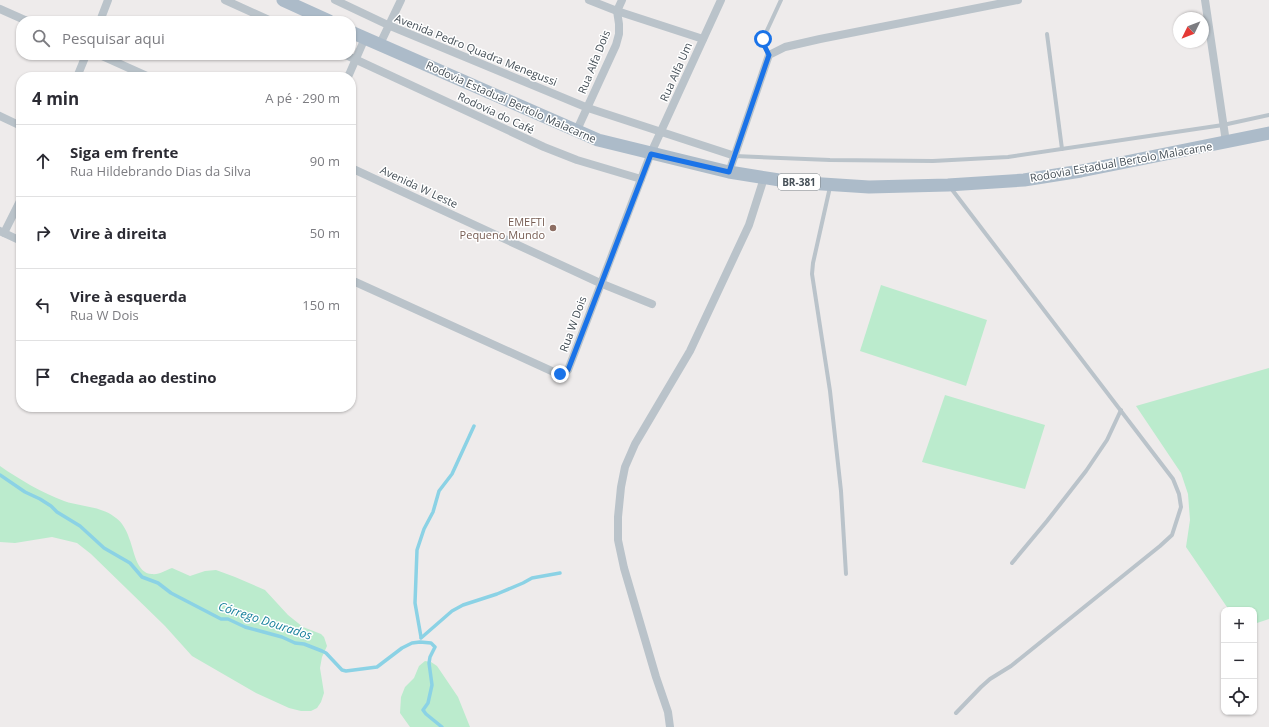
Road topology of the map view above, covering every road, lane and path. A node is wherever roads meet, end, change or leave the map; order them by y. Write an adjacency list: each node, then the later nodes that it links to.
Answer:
1 (108, 0): 15 (street)
2 (225, 0): 16 (street)
3 (283, 0): 17 (main road)
4 (336, 0): 18 (street, Avenida Pedro Quadra Menegussi)
5 (401, 0): 18 (street)
6 (589, 0): 13 (street)
7 (622, 0): 13 (street)
8 (721, 0): 22 (street, Rua Alfa Um)
9 (781, 0): 24 (lane)
10 (1018, 0): 24 (street)
11 (1204, 0): 35 (street)
12 (0, 8): 14 (street)
13 (617, 11): 22 (street); 31 (street, Rua Alfa Dois)
14 (17, 16)
15 (102, 16)
16 (260, 16)
17 (318, 16)
18 (388, 25): 23 (street); 31 (street, Avenida Pedro Quadra Menegussi)
19 (356, 34): 21 (main road, Rodovia Estadual Bertolo Malacarne / BR-381)
20 (1047, 34): 40 (lane)
21 (365, 38): 23 (main road, Rodovia Estadual Bertolo Malacarne / BR-381); 27 (street)
22 (703, 39): 36 (street, Rua Alfa Um)
23 (380, 44): 37 (main road, Rodovia Estadual Bertolo Malacarne / BR-381)
24 (769, 55): 42 (street)
25 (84, 60): 28 (street)
26 (111, 60): 29 (street)
27 (356, 60): 30 (street); 45 (street, Rodovia do Café)
28 (79, 72)
29 (138, 72)
30 (350, 72)
31 (588, 108): 36 (street, Avenida Pedro Quadra Menegussi); 37 (street, Rua Alfa Dois)
32 (1269, 115): 35 (lane)
33 (0, 116): 34 (street)
34 (16, 124)
35 (1223, 125): 39 (street); 40 (lane)
36 (661, 131): 41 (street, Rua Alfa Um); 42 (street, Avenida Pedro Quadra Menegussi)
37 (576, 132): 41 (main road, Rodovia Estadual Bertolo Malacarne / BR-381)
38 (1269, 133): 39 (main road, Rodovia Estadual Bertolo Malacarne / BR-381)
39 (1226, 142): 48 (main road, Rodovia Estadual Bertolo Malacarne / BR-381)
40 (1062, 149): 42 (lane)
41 (651, 154): 44 (main road, Rodovia Estadual Bertolo Malacarne / BR-381); 45 (street, Rua W Dois)
42 (735, 156): 44 (street)
43 (356, 170): 53 (street, Avenida W Leste)
44 (729, 172): 46 (main road, Rodovia Estadual Bertolo Malacarne / BR-381)
45 (641, 178): 53 (street, Rua W Dois)
46 (764, 178): 47 (main road, Rodovia Estadual Bertolo Malacarne / BR-381); 59 (street)
47 (831, 184): 48 (main road, Rodovia Estadual Bertolo Malacarne / BR-381); 57 (lane)
48 (948, 185): 55 (lane)
49 (16, 208): 50 (street)
50 (2, 232): 51 (street)
51 (16, 238)
52 (356, 282): 53 (street, Rua W Dois)
53 (600, 283): 54 (street, Avenida W Leste)
54 (652, 304)
55 (1121, 410): 56 (lane); 58 (lane)
56 (1012, 563)
57 (846, 574)
58 (956, 713)
59 (670, 727)

